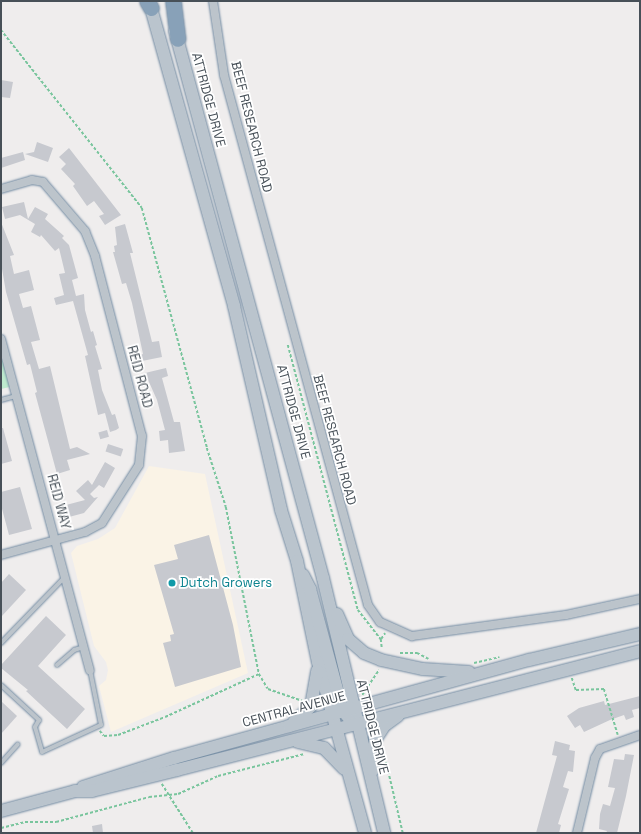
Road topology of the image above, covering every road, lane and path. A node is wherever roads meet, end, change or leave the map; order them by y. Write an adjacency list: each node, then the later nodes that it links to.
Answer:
1 (166, 1): 6 (main road, ATTRIDGE DRIVE)
2 (173, 1): 6 (highway)
3 (213, 1): 16 (street, BEEF RESEARCH ROAD)
4 (149, 3): 13 (main road, ATTRIDGE DRIVE)
5 (1, 30): 31 (path)
6 (178, 39): 15 (main road, ATTRIDGE DRIVE)
7 (1, 189): 11 (street, REID ROAD)
8 (1, 339): 9 (street, REID WAY)
9 (16, 396): 10 (lane); 11 (street, REID WAY)
10 (1, 400)
11 (55, 541): 12 (street, REID ROAD); 14 (street, REID WAY)
12 (1, 555)
13 (297, 561): 26 (main road, ATTRIDGE DRIVE); 35 (main road)
14 (66, 576): 19 (lane); 20 (street, REID WAY)
15 (323, 578): 30 (main road); 35 (main road, ATTRIDGE DRIVE)
16 (640, 600)
17 (640, 634): 30 (main road, CENTRAL AVENUE)
18 (381, 639): 22 (path)
19 (1, 643)
20 (84, 647): 28 (lane); 29 (street, REID WAY)
21 (640, 651): 36 (main road, CENTRAL AVENUE)
22 (382, 652)
23 (394, 653): 25 (path)
24 (505, 656): 27 (path)
25 (432, 661)
26 (318, 662): 34 (main road); 35 (main road, ATTRIDGE DRIVE)
27 (467, 664)
28 (57, 666)
29 (90, 670): 39 (lane)
30 (482, 673): 35 (main road, CENTRAL AVENUE)
31 (259, 674): 34 (path); 39 (path)
32 (572, 678): 41 (path)
33 (1, 685): 39 (lane)
34 (311, 706): 38 (main road)
35 (343, 711): 37 (main road, ATTRIDGE DRIVE); 38 (main road, CENTRAL AVENUE); 40 (main road, ATTRIDGE DRIVE)
36 (405, 711): 37 (main road, CENTRAL AVENUE); 50 (main road)
37 (357, 724): 40 (main road, CENTRAL AVENUE); 50 (main road, ATTRIDGE DRIVE)
38 (289, 726): 51 (main road, CENTRAL AVENUE)
39 (96, 727)
40 (336, 729): 43 (main road, CENTRAL AVENUE); 48 (main road, ATTRIDGE DRIVE)
41 (617, 733)
42 (640, 735): 59 (street)
43 (293, 741): 48 (main road); 49 (main road, CENTRAL AVENUE)
44 (18, 744): 47 (lane)
45 (310, 752): 52 (path)
46 (384, 752): 58 (path)
47 (1, 763)
48 (347, 774): 56 (main road, ATTRIDGE DRIVE)
49 (158, 775): 51 (main road, CENTRAL AVENUE); 52 (path)
50 (373, 788): 57 (main road, ATTRIDGE DRIVE)
51 (75, 791): 53 (main road, CENTRAL AVENUE)
52 (167, 795): 54 (path); 55 (path)
53 (1, 811)
54 (1, 828)
55 (193, 833)
56 (365, 833)
57 (384, 833)
58 (403, 833)
59 (577, 833)

